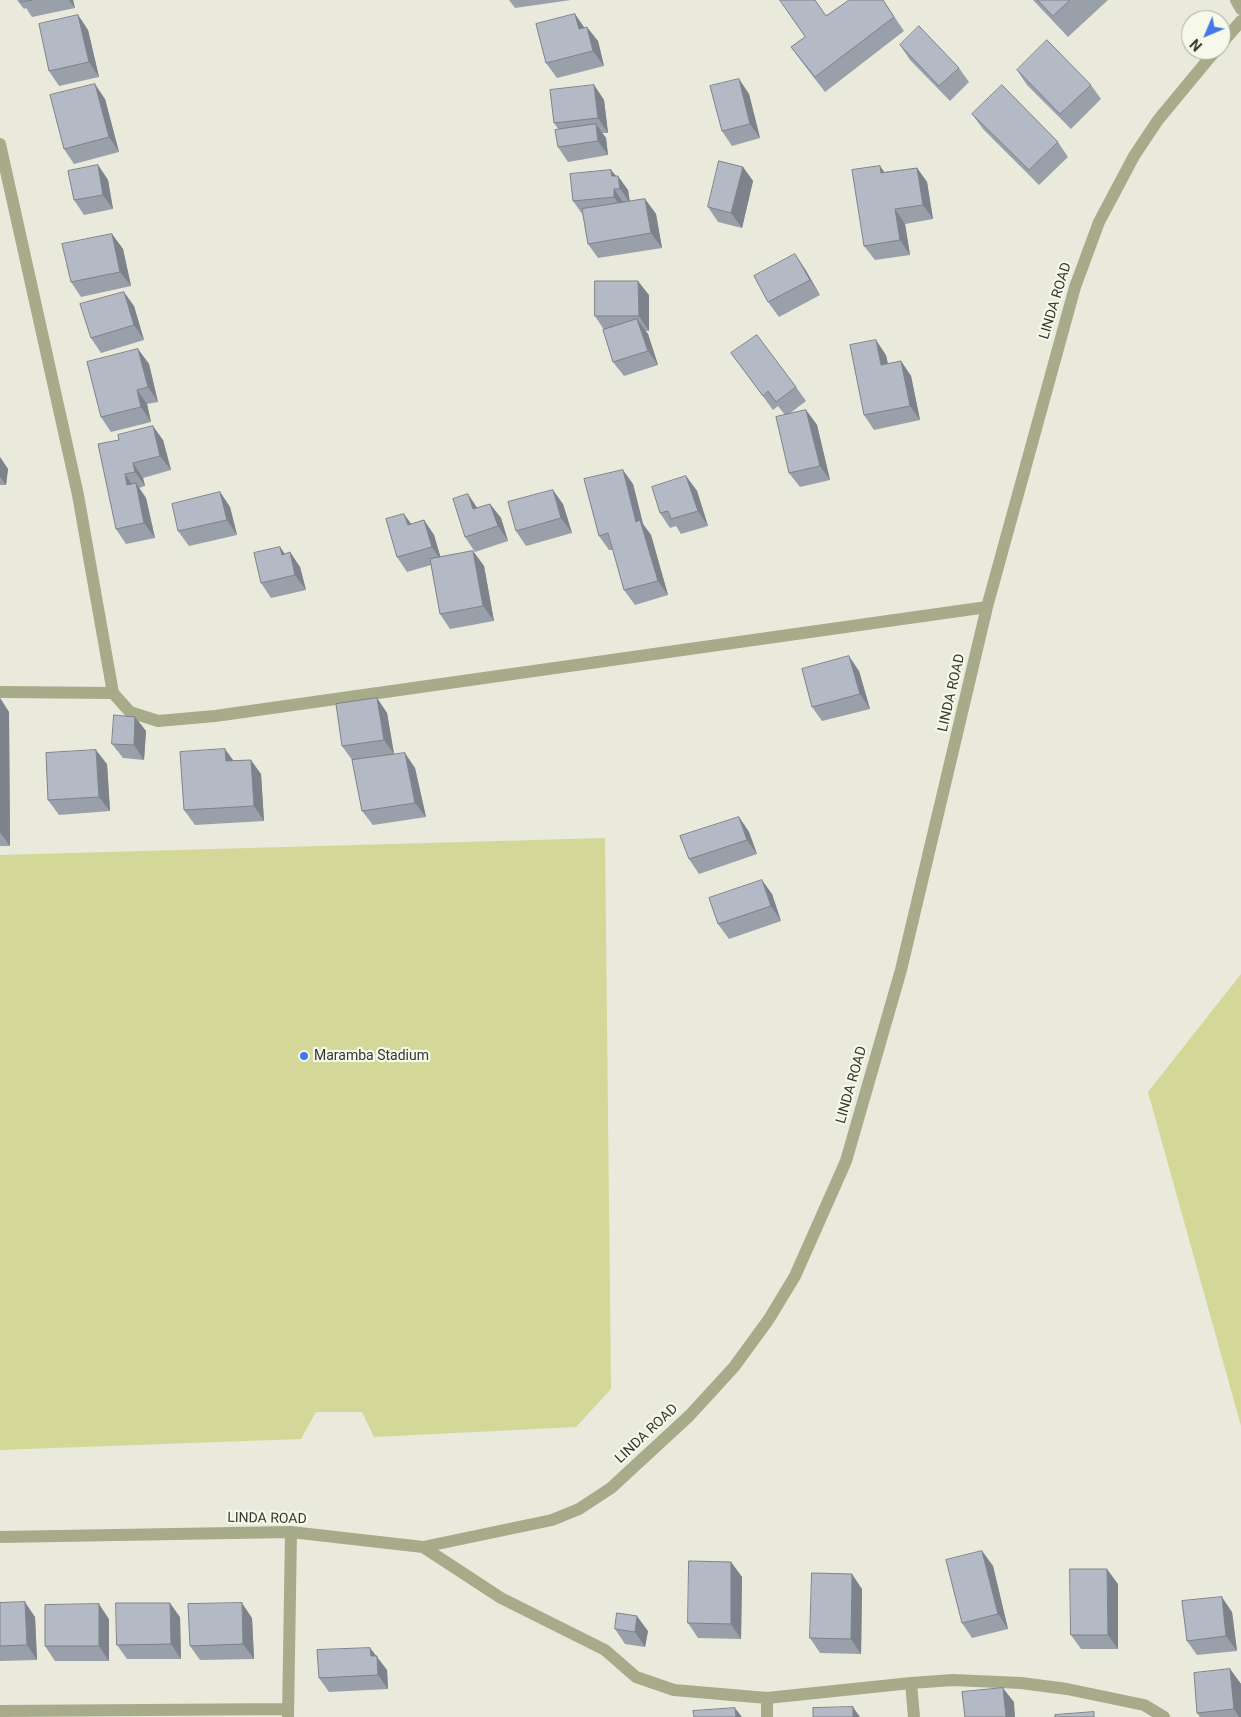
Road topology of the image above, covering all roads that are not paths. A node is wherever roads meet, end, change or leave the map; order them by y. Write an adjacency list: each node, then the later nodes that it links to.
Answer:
1 (1236, 0): 2 (street)
2 (1241, 9)
3 (1241, 21): 4 (street)
4 (1231, 32)
5 (1208, 60): 7 (street, LINDA ROAD)
6 (0, 144): 9 (street)
7 (987, 607): 9 (street); 12 (street, LINDA ROAD)
8 (0, 692): 9 (street)
9 (113, 693)
10 (291, 1532): 11 (street, LINDA ROAD); 12 (street, LINDA ROAD); 16 (street)
11 (0, 1537)
12 (423, 1547): 14 (street)
13 (911, 1683): 14 (street); 18 (street); 19 (street)
14 (766, 1698): 17 (street)
15 (0, 1711): 16 (street)
16 (288, 1713)
17 (767, 1717)
18 (914, 1717)
19 (1164, 1717)

